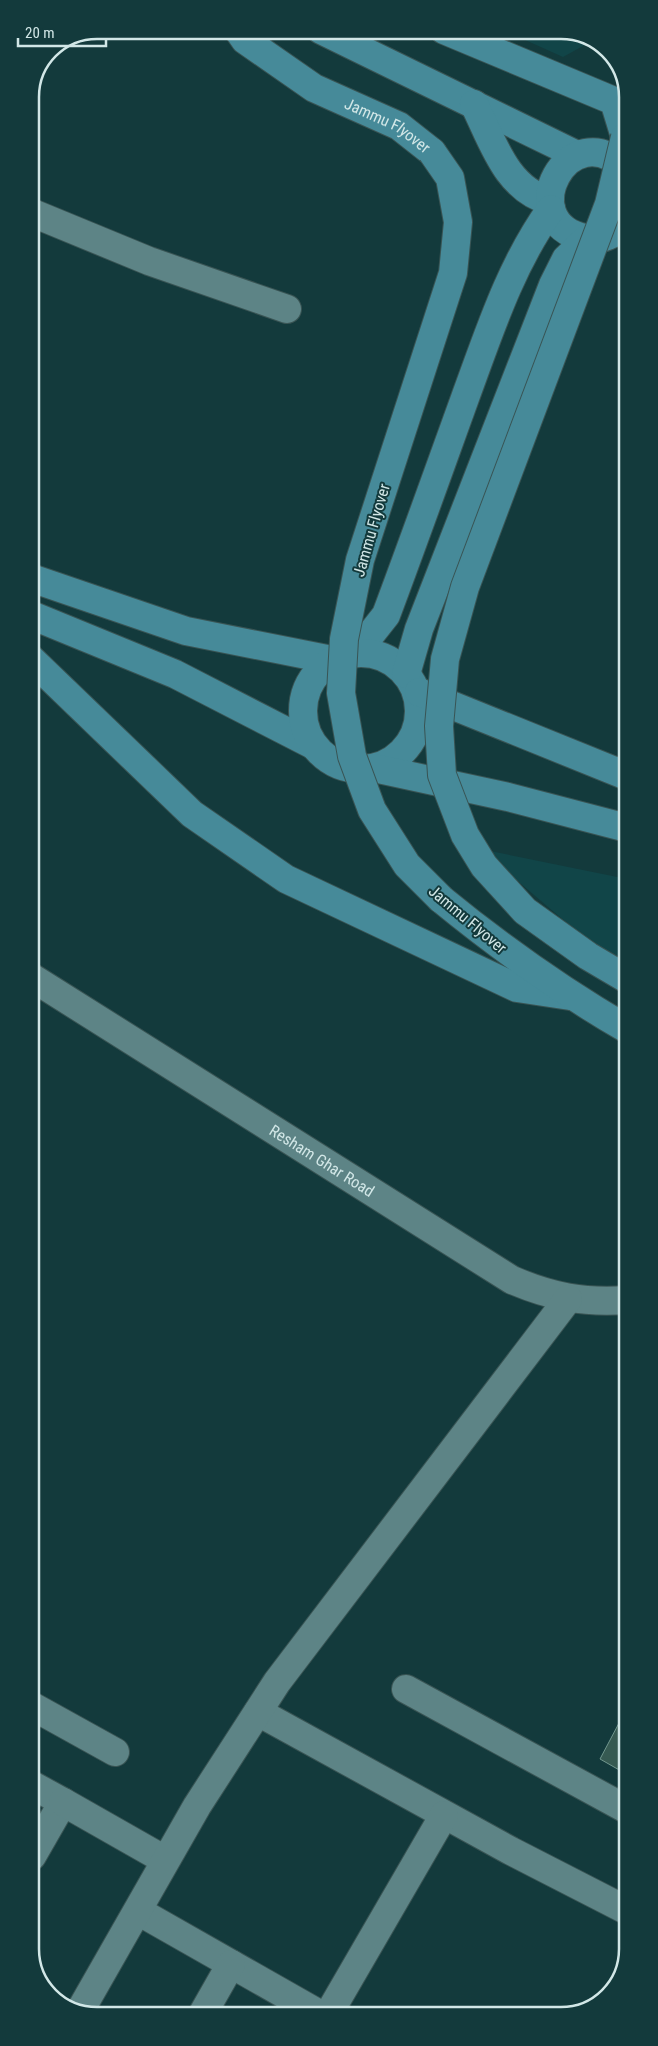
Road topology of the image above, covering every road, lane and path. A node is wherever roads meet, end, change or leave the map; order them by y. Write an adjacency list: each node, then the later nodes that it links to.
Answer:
1 (245, 39): 25 (main road, Jammu Flyover, bridge)
2 (340, 39): 5 (main road)
3 (468, 39): 4 (main road)
4 (619, 96)
5 (474, 104): 6 (main road); 9 (main road)
6 (578, 155): 7 (main road); 9 (main road)
7 (619, 161)
8 (619, 162): 23 (main road, bridge)
9 (551, 205): 12 (main road); 16 (main road)
10 (39, 216): 13 (street)
11 (619, 229): 12 (main road)
12 (586, 239): 18 (main road)
13 (287, 309)
14 (39, 581): 16 (main road)
15 (39, 618): 19 (main road)
16 (344, 657): 18 (main road); 19 (main road)
17 (39, 667): 25 (main road)
18 (411, 682): 20 (main road); 21 (main road)
19 (313, 745): 20 (main road)
20 (374, 768): 22 (main road)
21 (619, 773)
22 (619, 826)
23 (619, 974)
24 (39, 982): 27 (street, Resham Ghar Road)
25 (570, 996): 26 (main road, Jammu Flyover)
26 (619, 1024)
27 (568, 1299): 28 (street, Resham Ghar Road); 31 (street)
28 (619, 1301)
29 (406, 1688): 35 (street)
30 (39, 1710): 32 (street)
31 (258, 1712): 36 (street); 38 (street)
32 (115, 1752)
33 (39, 1789): 34 (street)
34 (63, 1802): 37 (street); 38 (street)
35 (619, 1805)
36 (444, 1815): 39 (street); 45 (street)
37 (39, 1844)
38 (165, 1860): 40 (street)
39 (619, 1907)
40 (138, 1911): 41 (street); 42 (street)
41 (231, 1964): 43 (street); 44 (street)
42 (83, 2005)
43 (207, 2007)
44 (307, 2007)
45 (333, 2007)

